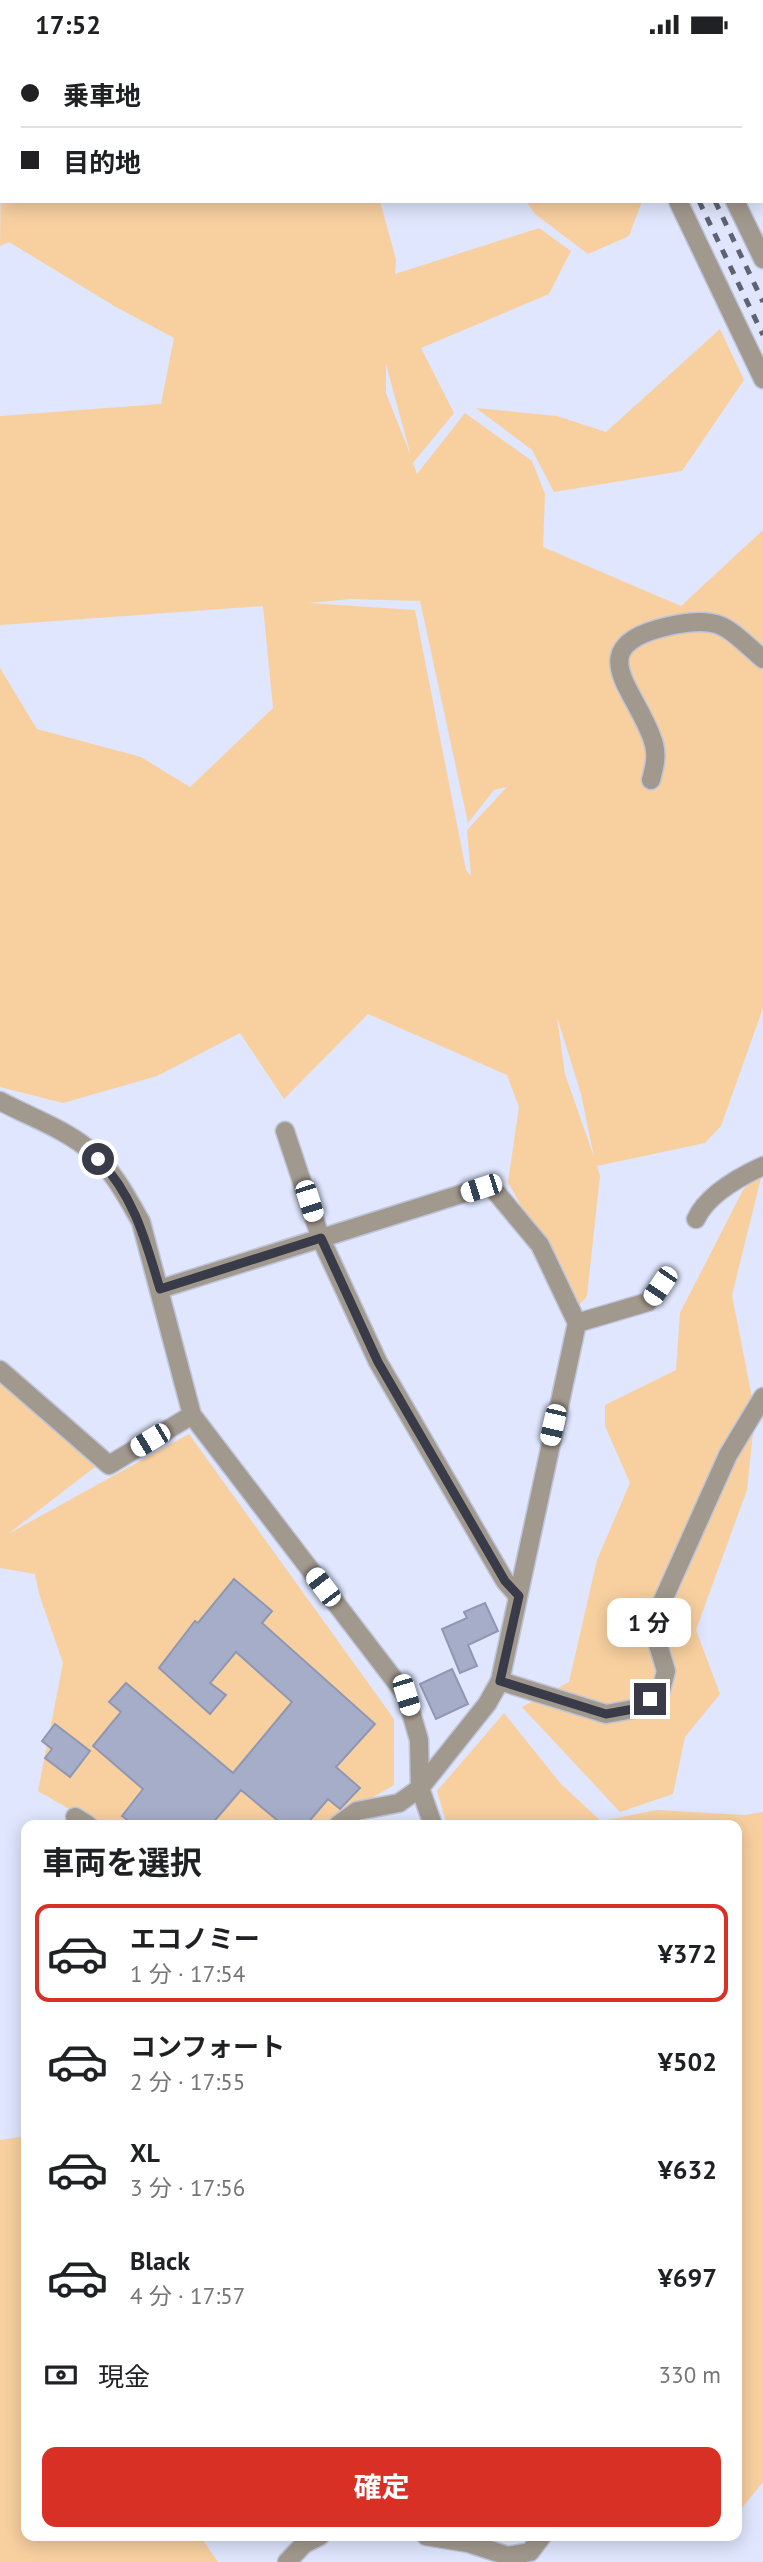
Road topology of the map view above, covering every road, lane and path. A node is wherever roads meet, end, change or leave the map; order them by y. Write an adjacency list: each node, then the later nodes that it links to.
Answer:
1 (679, 203): 4 (street)
2 (736, 203): 3 (street)
3 (763, 259)
4 (763, 379)
5 (763, 659): 6 (street)
6 (651, 780)
7 (0, 1101): 13 (street)
8 (285, 1131): 11 (street)
9 (763, 1167): 10 (street)
10 (696, 1219)
11 (321, 1238): 13 (street); 14 (street); 18 (street)
12 (660, 1286): 14 (street)
13 (160, 1289): 17 (street)
14 (577, 1323): 18 (street)
15 (0, 1370): 17 (street)
16 (763, 1397): 19 (street)
17 (192, 1415): 20 (street)
18 (519, 1596): 19 (street)
19 (500, 1681): 20 (street)
20 (420, 1788): 21 (street); 22 (street)
21 (345, 1820)
22 (431, 1820)
23 (306, 2541): 26 (street)
24 (456, 2541): 25 (street)
25 (538, 2541)
26 (287, 2562)

